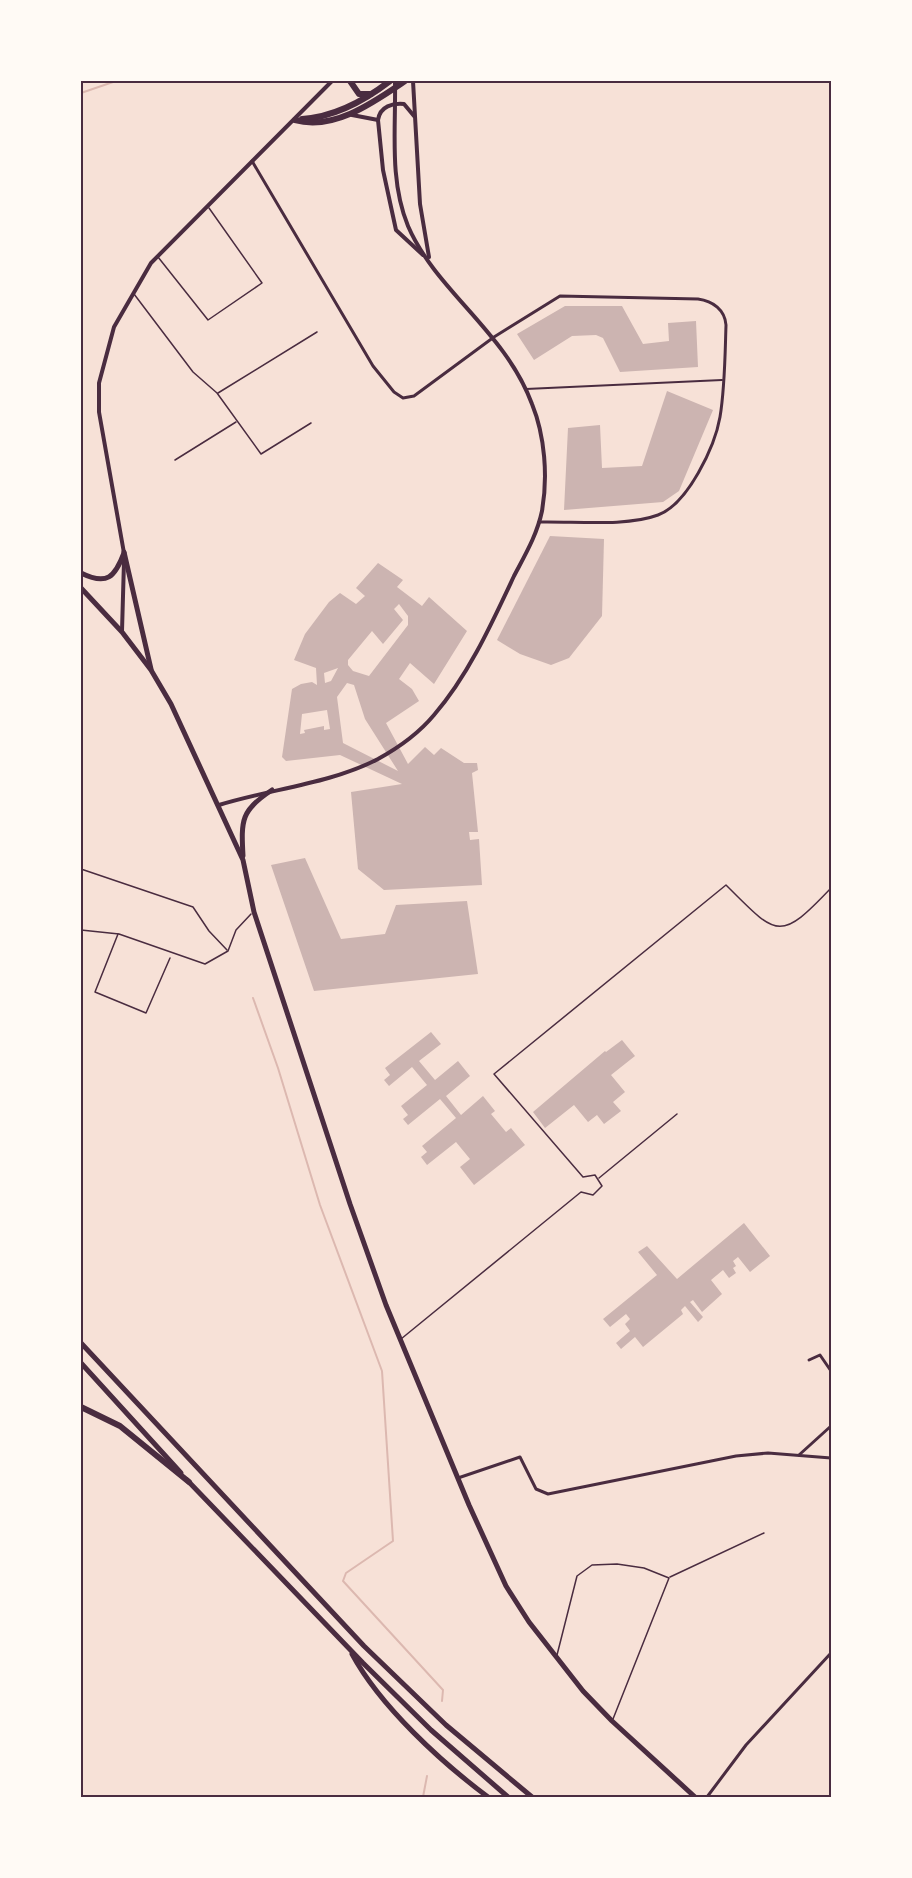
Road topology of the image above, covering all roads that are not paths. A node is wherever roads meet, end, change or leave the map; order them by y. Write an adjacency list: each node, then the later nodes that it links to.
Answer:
1 (332, 81): 10 (street)
2 (350, 81): 7 (highway)
3 (390, 81): 7 (highway)
4 (395, 81): 15 (street)
5 (405, 81): 9 (highway)
6 (413, 81): 8 (street)
7 (375, 93): 10 (highway)
8 (415, 117): 11 (street); 15 (street)
9 (334, 119): 10 (highway); 11 (street)
10 (295, 120): 12 (street)
11 (378, 120): 15 (street)
12 (252, 161): 13 (street); 18 (street)
13 (208, 206): 14 (street); 14 (lane)
14 (158, 256): 16 (street)
15 (430, 261): 18 (street)
16 (133, 293): 21 (lane); 26 (street)
17 (317, 332): 21 (lane)
18 (494, 337): 19 (street); 20 (street)
19 (722, 380): 20 (street); 25 (street)
20 (526, 389): 25 (street)
21 (217, 393): 22 (lane)
22 (237, 421): 23 (lane); 24 (lane)
23 (311, 423)
24 (175, 460)
25 (539, 522): 31 (street)
26 (124, 552): 27 (main road); 29 (street); 30 (main road)
27 (81, 573)
28 (81, 588): 29 (main road)
29 (122, 632): 30 (main road)
30 (151, 670): 32 (main road)
31 (272, 790): 32 (street); 33 (main road)
32 (219, 805): 33 (main road)
33 (243, 860): 36 (main road)
34 (81, 869): 39 (lane)
35 (831, 888): 42 (lane)
36 (254, 912): 39 (lane); 43 (main road)
37 (81, 930): 38 (lane)
38 (119, 934): 39 (lane); 40 (lane)
39 (228, 951)
40 (170, 958)
41 (677, 1114): 42 (lane)
42 (599, 1178): 43 (lane)
43 (400, 1339): 52 (main road)
44 (81, 1343): 62 (main road)
45 (809, 1360): 47 (street)
46 (81, 1363): 53 (main road)
47 (831, 1371)
48 (81, 1407): 53 (highway)
49 (831, 1426): 50 (street)
50 (799, 1455): 51 (street); 52 (street)
51 (831, 1458)
52 (458, 1478): 58 (main road)
53 (189, 1482): 56 (main road)
54 (764, 1533): 55 (lane)
55 (669, 1578): 58 (lane); 59 (lane)
56 (348, 1648): 60 (main road); 61 (main road)
57 (831, 1653): 64 (street)
58 (556, 1659): 59 (main road)
59 (612, 1721): 63 (main road)
60 (489, 1797)
61 (508, 1797)
62 (532, 1797)
63 (695, 1797)
64 (707, 1797)

